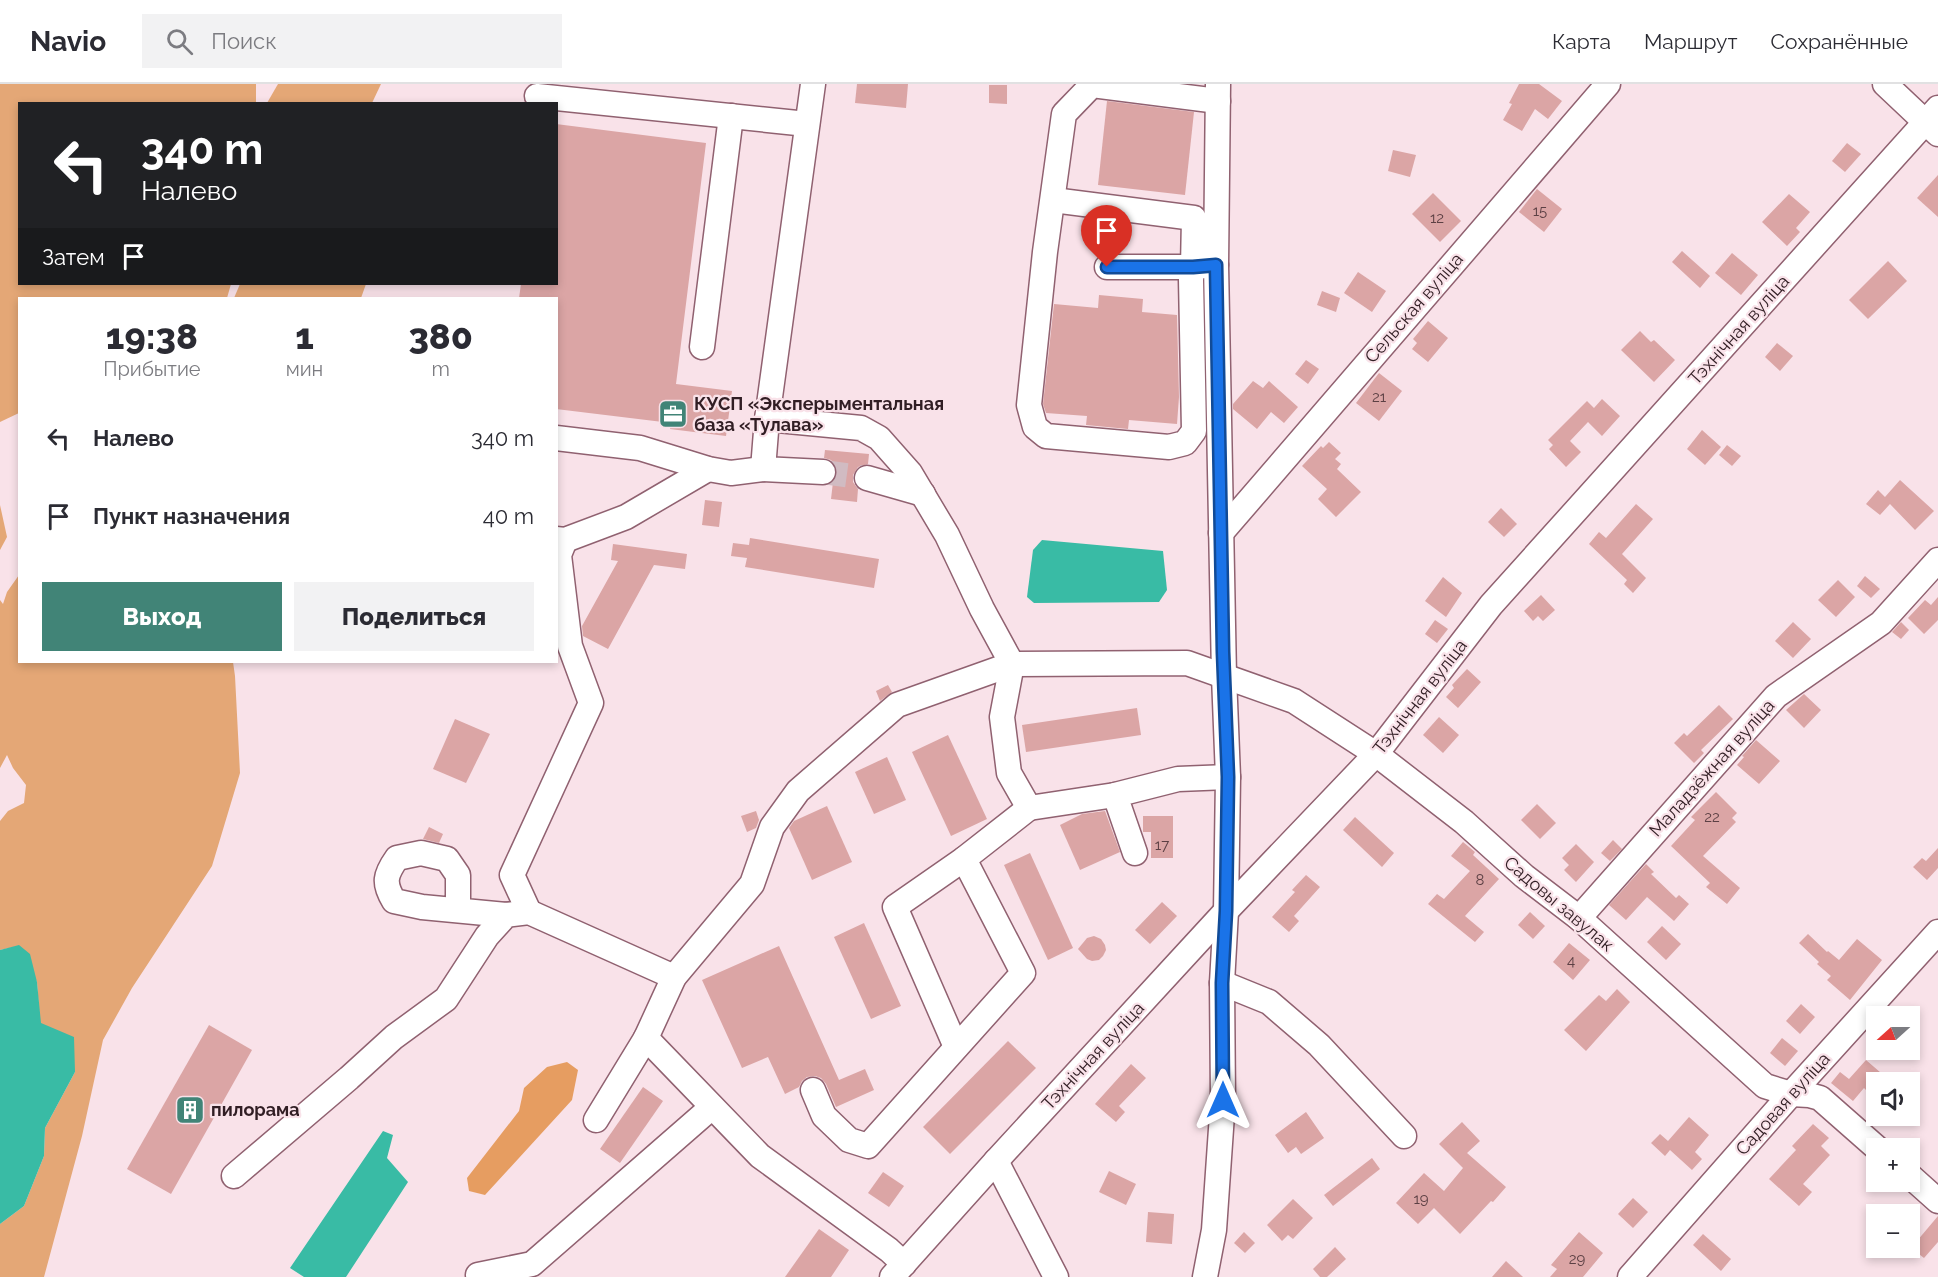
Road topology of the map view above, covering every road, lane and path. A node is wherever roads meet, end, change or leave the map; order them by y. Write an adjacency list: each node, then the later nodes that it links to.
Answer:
1 (813, 84): 8 (street)
2 (1608, 84): 20 (street, Сельская вуліца)
3 (1885, 84): 7 (street)
4 (1218, 92): 9 (street); 10 (street)
5 (537, 96): 6 (street)
6 (731, 116): 8 (street); 12 (street)
7 (1934, 122): 25 (street, Тэхнічная вуліца)
8 (807, 124): 13 (street)
9 (1053, 200): 10 (street); 10 (street)
10 (1204, 266): 11 (street); 20 (street)
11 (1107, 267)
12 (702, 347)
13 (767, 418): 16 (street); 19 (street)
14 (558, 438): 15 (street)
15 (708, 469): 16 (street); 21 (street)
16 (763, 469): 17 (street)
17 (823, 472)
18 (867, 478): 19 (street)
19 (923, 495): 23 (street)
20 (1221, 533): 24 (street)
21 (561, 539): 33 (street)
22 (1938, 560): 34 (street, Маладзёжная вуліца)
23 (1012, 664): 24 (street, Садовы завулак); 28 (street); 36 (street, Садовы завулак)
24 (1224, 676): 25 (street, Садовы завулак); 26 (street)
25 (1376, 754): 32 (street, Тэхнічная вуліца); 34 (street, Садовы завулак)
26 (1228, 777): 27 (street); 32 (street)
27 (1115, 795): 28 (street); 29 (street)
28 (1029, 808): 30 (street)
29 (1135, 853)
30 (964, 859): 39 (street); 39 (street)
31 (458, 910): 33 (street)
32 (1226, 911): 37 (street); 46 (street, Тэхнічная вуліца)
33 (518, 914): 36 (street); 47 (street)
34 (1579, 918): 41 (street, Садовы завулак)
35 (1938, 932): 41 (street, Садовая вуліца)
36 (674, 976): 38 (street, Садовы завулак)
37 (1222, 983): 44 (street); 53 (street)
38 (646, 1038): 42 (street); 43 (street, Садовы завулак)
39 (956, 1047): 40 (street)
40 (813, 1090)
41 (1791, 1094): 45 (street, Садовы завулак); 54 (street, Садовая вуліца)
42 (712, 1107): 50 (street); 51 (street)
43 (596, 1120)
44 (1404, 1136)
45 (1866, 1138)
46 (996, 1161): 50 (street, Тэхнічная вуліца); 52 (street)
47 (234, 1176)
48 (1920, 1185): 49 (street)
49 (1938, 1202)
50 (898, 1271)
51 (478, 1275)
52 (1056, 1277)
53 (1205, 1277)
54 (1630, 1277)

